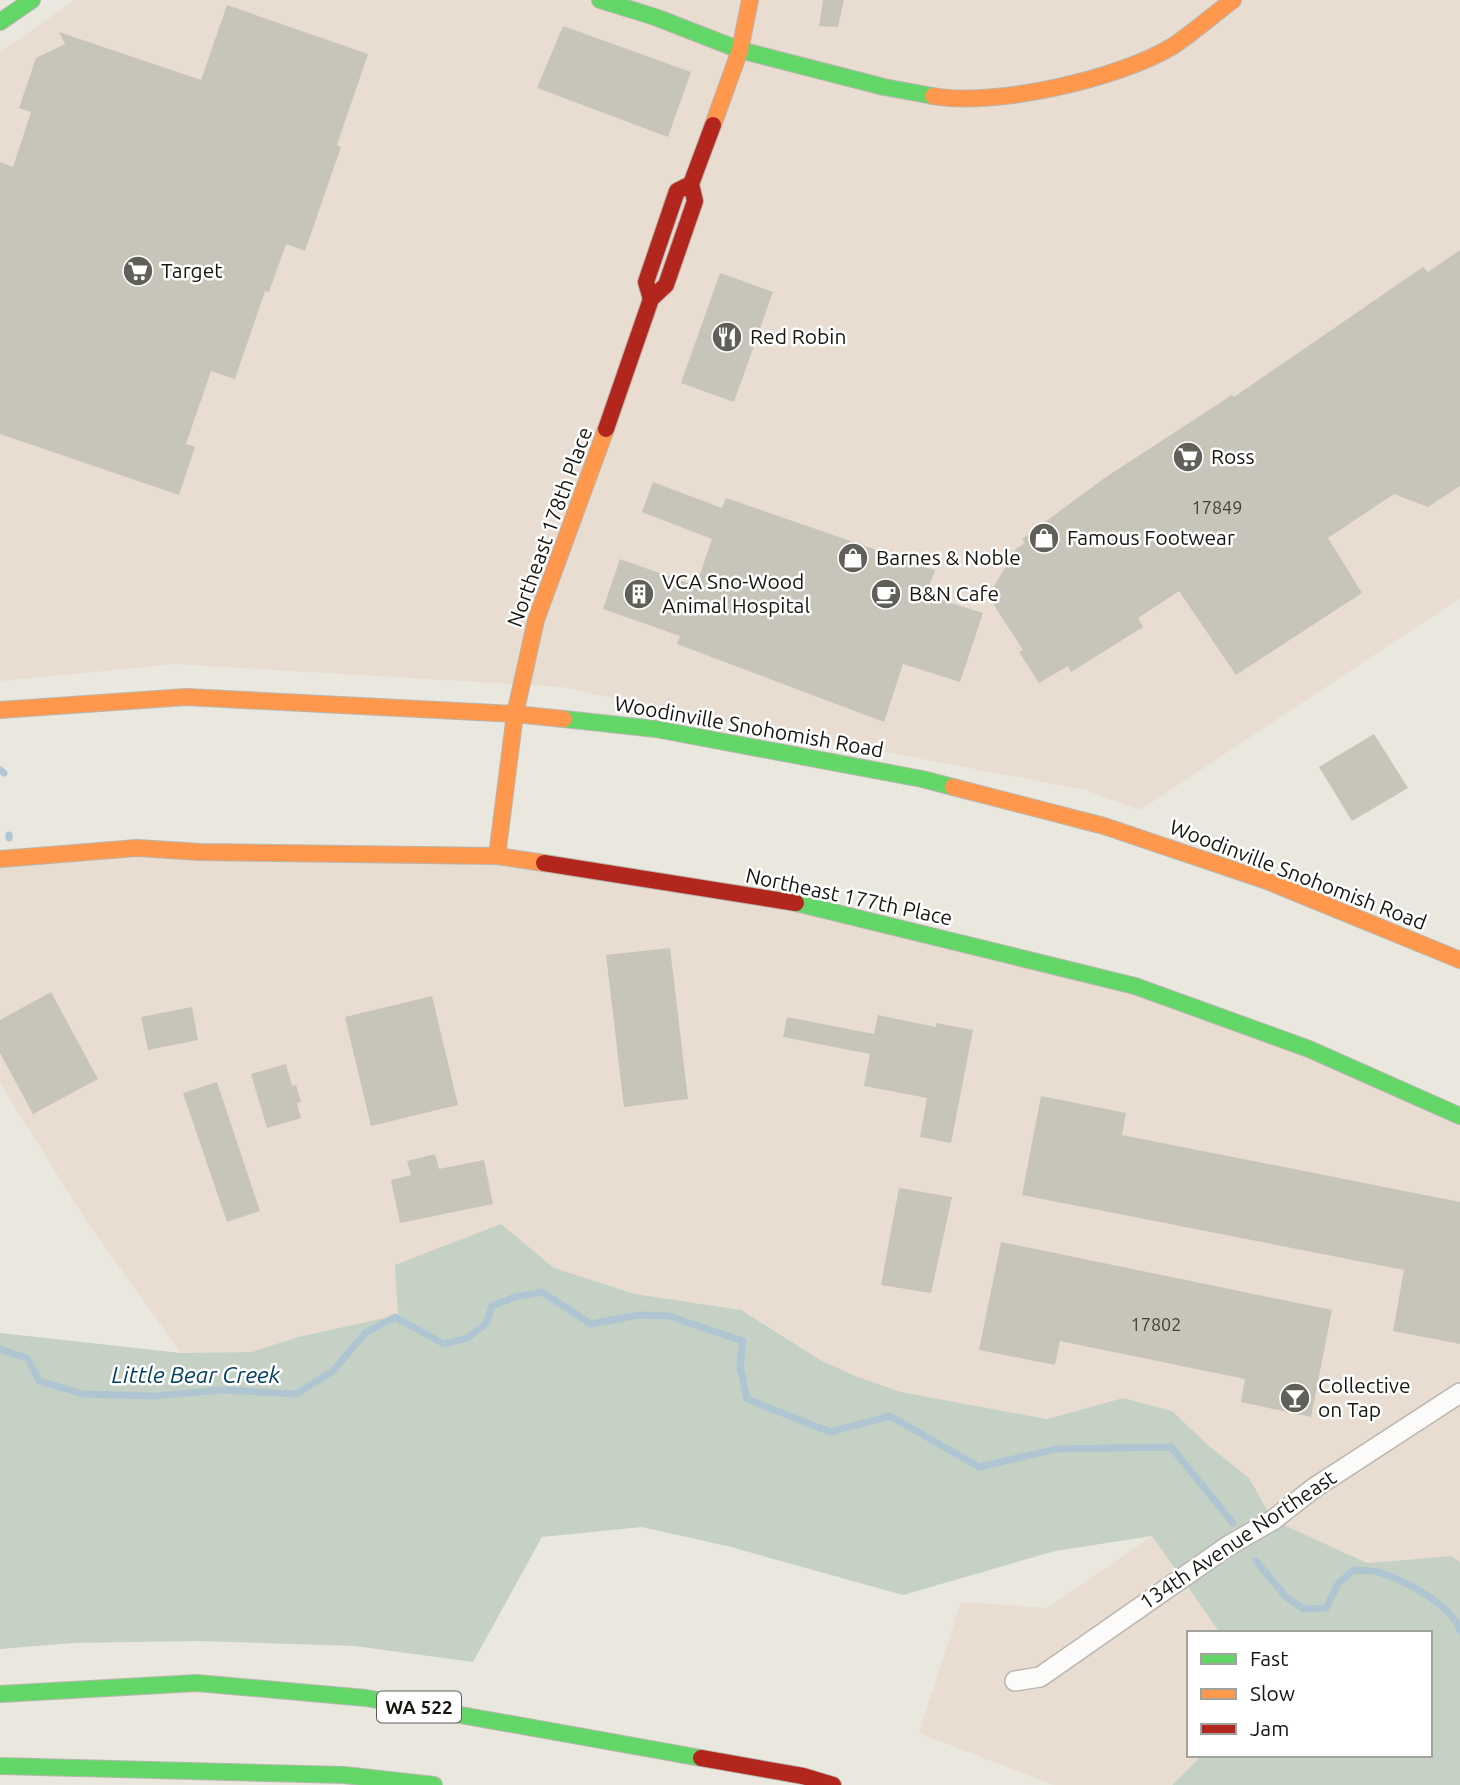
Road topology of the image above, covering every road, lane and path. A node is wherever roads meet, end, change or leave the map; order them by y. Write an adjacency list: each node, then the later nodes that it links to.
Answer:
1 (32, 0): 5 (main road)
2 (600, 0): 6 (main road)
3 (750, 0): 6 (main road, Northeast 178th Place)
4 (1233, 0): 6 (main road)
5 (0, 22)
6 (740, 50): 8 (main road, Northeast 178th Place)
7 (0, 710): 8 (main road, Woodinville Snohomish Road)
8 (515, 714): 9 (main road, Northeast 178th Place); 11 (main road, Woodinville Snohomish Road)
9 (497, 856): 10 (main road, Northeast 177th Place); 12 (main road, Northeast 177th Place)
10 (0, 859)
11 (1460, 960)
12 (1460, 1116)
13 (1460, 1394): 14 (street, 134th Avenue Northeast)
14 (1015, 1681)
15 (0, 1694): 18 (main road, WA 522)
16 (0, 1766): 17 (main road)
17 (434, 1785)
18 (833, 1785)

